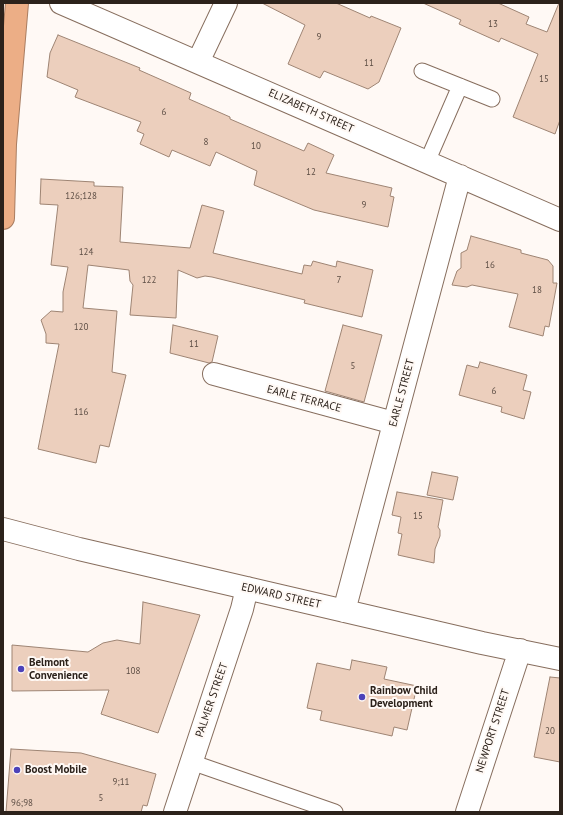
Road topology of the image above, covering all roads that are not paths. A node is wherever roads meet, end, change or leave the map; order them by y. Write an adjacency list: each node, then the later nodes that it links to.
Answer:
1 (17, 3): 8 (highway)
2 (61, 3): 4 (street, ELIZABETH STREET)
3 (226, 3): 4 (street)
4 (198, 62): 9 (street, ELIZABETH STREET)
5 (422, 71): 6 (lane)
6 (460, 86): 7 (lane); 9 (lane)
7 (492, 99)
8 (4, 144): 11 (highway)
9 (428, 162): 10 (street, ELIZABETH STREET)
10 (460, 176): 12 (street, ELIZABETH STREET); 14 (street, EARLE STREET)
11 (3, 218)
12 (560, 220)
13 (214, 374): 14 (street, EARLE TERRACE)
14 (394, 423): 17 (street, EARLE STREET)
15 (3, 530): 16 (street, EDWARD STREET)
16 (247, 588): 17 (street, EDWARD STREET); 20 (street, PALMER STREET)
17 (344, 611): 18 (street, EDWARD STREET)
18 (520, 650): 19 (street, EDWARD STREET); 23 (street, NEWPORT STREET)
19 (560, 659)
20 (191, 762): 21 (street, PALMER STREET); 22 (lane)
21 (175, 812)
22 (335, 812)
23 (467, 812)

